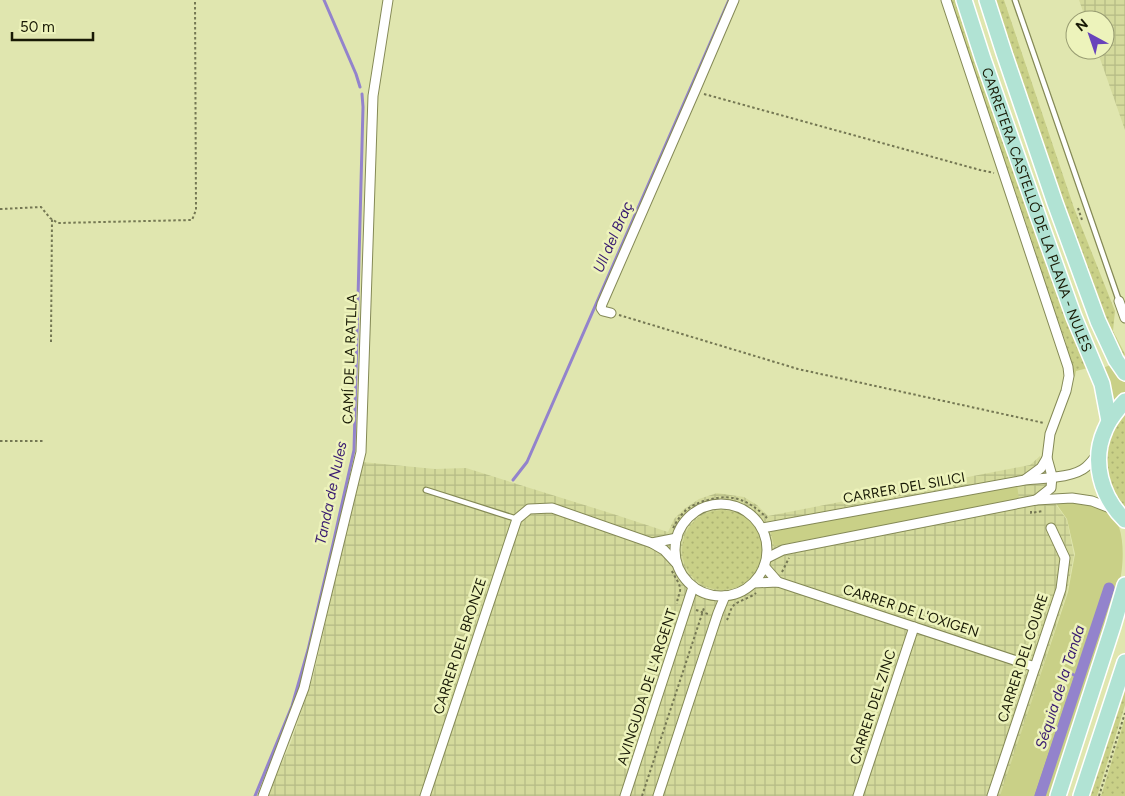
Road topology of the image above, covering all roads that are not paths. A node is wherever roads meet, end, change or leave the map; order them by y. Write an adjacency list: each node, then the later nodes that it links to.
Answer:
1 (388, 0): 35 (street, CAMÍ DE LA RATLLA)
2 (734, 0): 8 (street)
3 (946, 0): 14 (street)
4 (964, 0): 12 (main road, CARRETERA CASTELLÓ DE LA PLANA - NULES)
5 (987, 0): 10 (main road, CARRETERA CASTELLÓ DE LA PLANA - NULES)
6 (1015, 0): 7 (lane)
7 (1119, 301): 9 (street)
8 (611, 313)
9 (1125, 318)
10 (1125, 373)
11 (1125, 401): 12 (main road)
12 (1109, 421): 13 (main road)
13 (1099, 452): 15 (street, CARRER DEL SILICI); 19 (main road)
14 (1047, 458): 15 (street); 16 (street)
15 (1052, 476): 16 (street, CARRER DEL SILICI); 18 (street)
16 (1025, 480): 21 (street, CARRER DEL SILICI)
17 (426, 490): 20 (lane)
18 (1036, 500): 19 (street); 26 (street)
19 (1120, 515)
20 (516, 519): 24 (street); 36 (street, CARRER DEL BRONZE)
21 (762, 528): 23 (street); 26 (street)
22 (1051, 528): 34 (street, CARRER DEL COURE)
23 (677, 538): 24 (street); 25 (street)
24 (652, 543): 25 (street)
25 (676, 562): 30 (street)
26 (766, 562): 27 (street); 28 (street)
27 (778, 582): 28 (street, CARRER DE L'OXIGEN); 32 (street, CARRER DE L'OXIGEN)
28 (754, 583): 31 (street)
29 (1125, 585): 41 (main road)
30 (693, 587): 31 (street); 37 (street, AVINGUDA DE L'ARGENT)
31 (725, 596): 38 (street)
32 (914, 627): 34 (street, CARRER DE L'OXIGEN); 39 (street, CARRER DEL ZINC)
33 (1125, 662): 42 (main road)
34 (1035, 667): 40 (street, CARRER DEL COURE)
35 (263, 796)
36 (425, 796)
37 (625, 796)
38 (658, 796)
39 (858, 796)
40 (992, 796)
41 (1058, 796)
42 (1081, 796)

